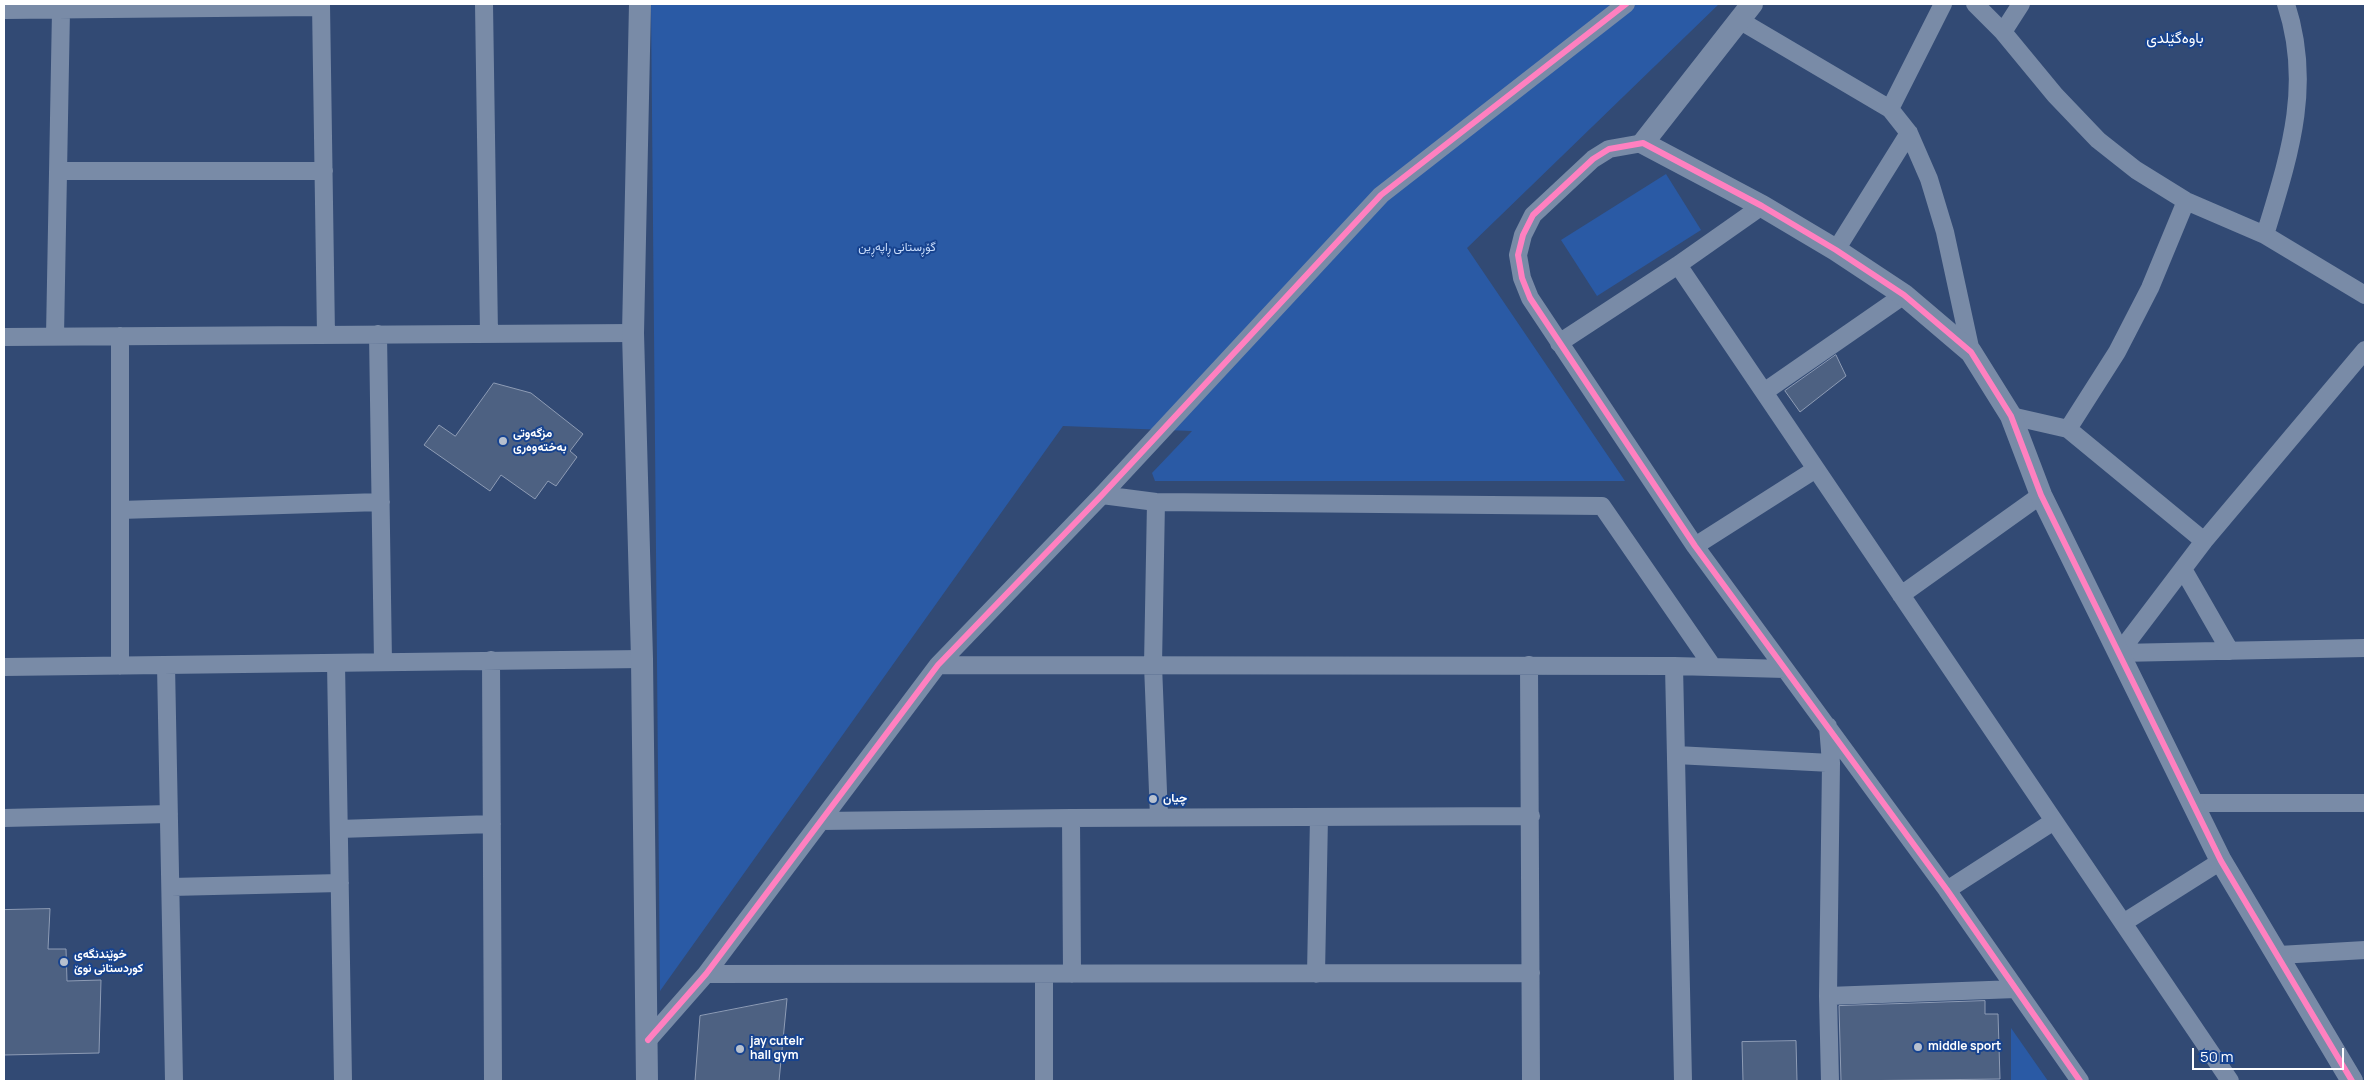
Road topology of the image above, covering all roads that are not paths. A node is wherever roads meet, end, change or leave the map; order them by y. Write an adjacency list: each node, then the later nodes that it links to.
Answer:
1 (484, 4): 28 (street)
2 (640, 4): 26 (street)
3 (1626, 4): 40 (street)
4 (1943, 4): 14 (street)
5 (1975, 4): 13 (street)
6 (2021, 4): 13 (street)
7 (2286, 4): 21 (street)
8 (321, 5): 9 (street); 17 (street)
9 (166, 6): 11 (street)
10 (4, 10): 11 (street)
11 (61, 10): 18 (street)
12 (1746, 12): 14 (street); 16 (street)
13 (2003, 32): 19 (street)
14 (1890, 109): 15 (street)
15 (1909, 133): 22 (street); 35 (street)
16 (1643, 143): 20 (street); 33 (street)
17 (324, 171): 18 (street); 29 (street)
18 (58, 172): 30 (street)
19 (2186, 201): 21 (street); 38 (street)
20 (1762, 206): 22 (street); 23 (street)
21 (2265, 235): 25 (street)
22 (1836, 250): 24 (street)
23 (1678, 265): 33 (street); 36 (street)
24 (1904, 295): 35 (street); 36 (street)
25 (2365, 295)
26 (633, 333): 28 (street); 52 (street)
27 (378, 334): 28 (street); 29 (street); 42 (street)
28 (490, 334)
29 (326, 335): 31 (street)
30 (55, 336): 31 (street); 32 (street)
31 (120, 336): 44 (street)
32 (4, 337)
33 (1559, 343): 46 (street)
34 (2365, 350): 45 (street)
35 (1971, 352): 37 (street)
36 (1764, 392): 39 (street)
37 (2011, 416): 38 (street); 41 (street)
38 (2068, 429): 45 (street)
39 (1816, 469): 46 (street); 48 (street)
40 (1102, 495): 43 (street); 57 (street)
41 (2041, 495): 48 (street); 51 (street)
42 (381, 502): 44 (street); 55 (street)
43 (1156, 502): 58 (street); 63 (street)
44 (120, 510): 60 (street)
45 (2204, 541): 47 (street)
46 (1695, 546): 64 (street)
47 (2183, 569): 50 (street); 51 (street)
48 (1901, 595): 76 (street)
49 (2365, 648): 50 (street)
50 (2230, 651): 51 (street)
51 (2119, 653): 68 (street)
52 (642, 659): 53 (street); 94 (street)
53 (491, 660): 55 (street); 78 (street)
54 (336, 662): 55 (street); 56 (street); 79 (street)
55 (383, 662)
56 (166, 665): 60 (street); 70 (street)
57 (938, 665): 58 (street); 77 (street)
58 (1153, 665): 59 (street); 72 (street)
59 (1529, 665): 61 (street); 71 (street)
60 (120, 666): 62 (street)
61 (1674, 666): 63 (street); 66 (street)
62 (4, 667)
63 (1713, 667): 64 (street)
64 (1785, 669): 65 (street)
65 (1828, 725): 67 (street); 83 (street)
66 (1676, 755): 67 (street); 101 (street)
67 (1831, 763): 93 (street)
68 (2193, 803): 69 (street); 80 (street)
69 (2365, 803)
70 (169, 814): 74 (street); 82 (street)
71 (1531, 816): 73 (street); 87 (street)
72 (1159, 817): 73 (street); 75 (street)
73 (1319, 817): 91 (street)
74 (4, 818)
75 (1071, 818): 77 (street); 90 (street)
76 (2054, 820): 83 (street); 84 (street)
77 (821, 821): 88 (street)
78 (492, 824): 79 (street); 97 (street)
79 (339, 829): 81 (street)
80 (2221, 861): 84 (street); 86 (street)
81 (340, 883): 82 (street); 96 (street)
82 (171, 887): 95 (street)
83 (1947, 890): 92 (street)
84 (2123, 923): 104 (street)
85 (2365, 950): 86 (street)
86 (2278, 955): 105 (street)
87 (1531, 973): 91 (street); 100 (street)
88 (706, 974): 89 (street); 94 (street)
89 (1044, 974): 90 (street); 99 (street)
90 (1072, 974): 91 (street)
91 (1316, 974)
92 (2016, 989): 93 (street); 103 (street)
93 (1828, 996): 102 (street)
94 (648, 1040): 98 (street)
95 (174, 1081)
96 (343, 1081)
97 (493, 1081)
98 (647, 1081)
99 (1044, 1081)
100 (1531, 1081)
101 (1683, 1081)
102 (1830, 1081)
103 (2080, 1081)
104 (2230, 1081)
105 (2352, 1081)

